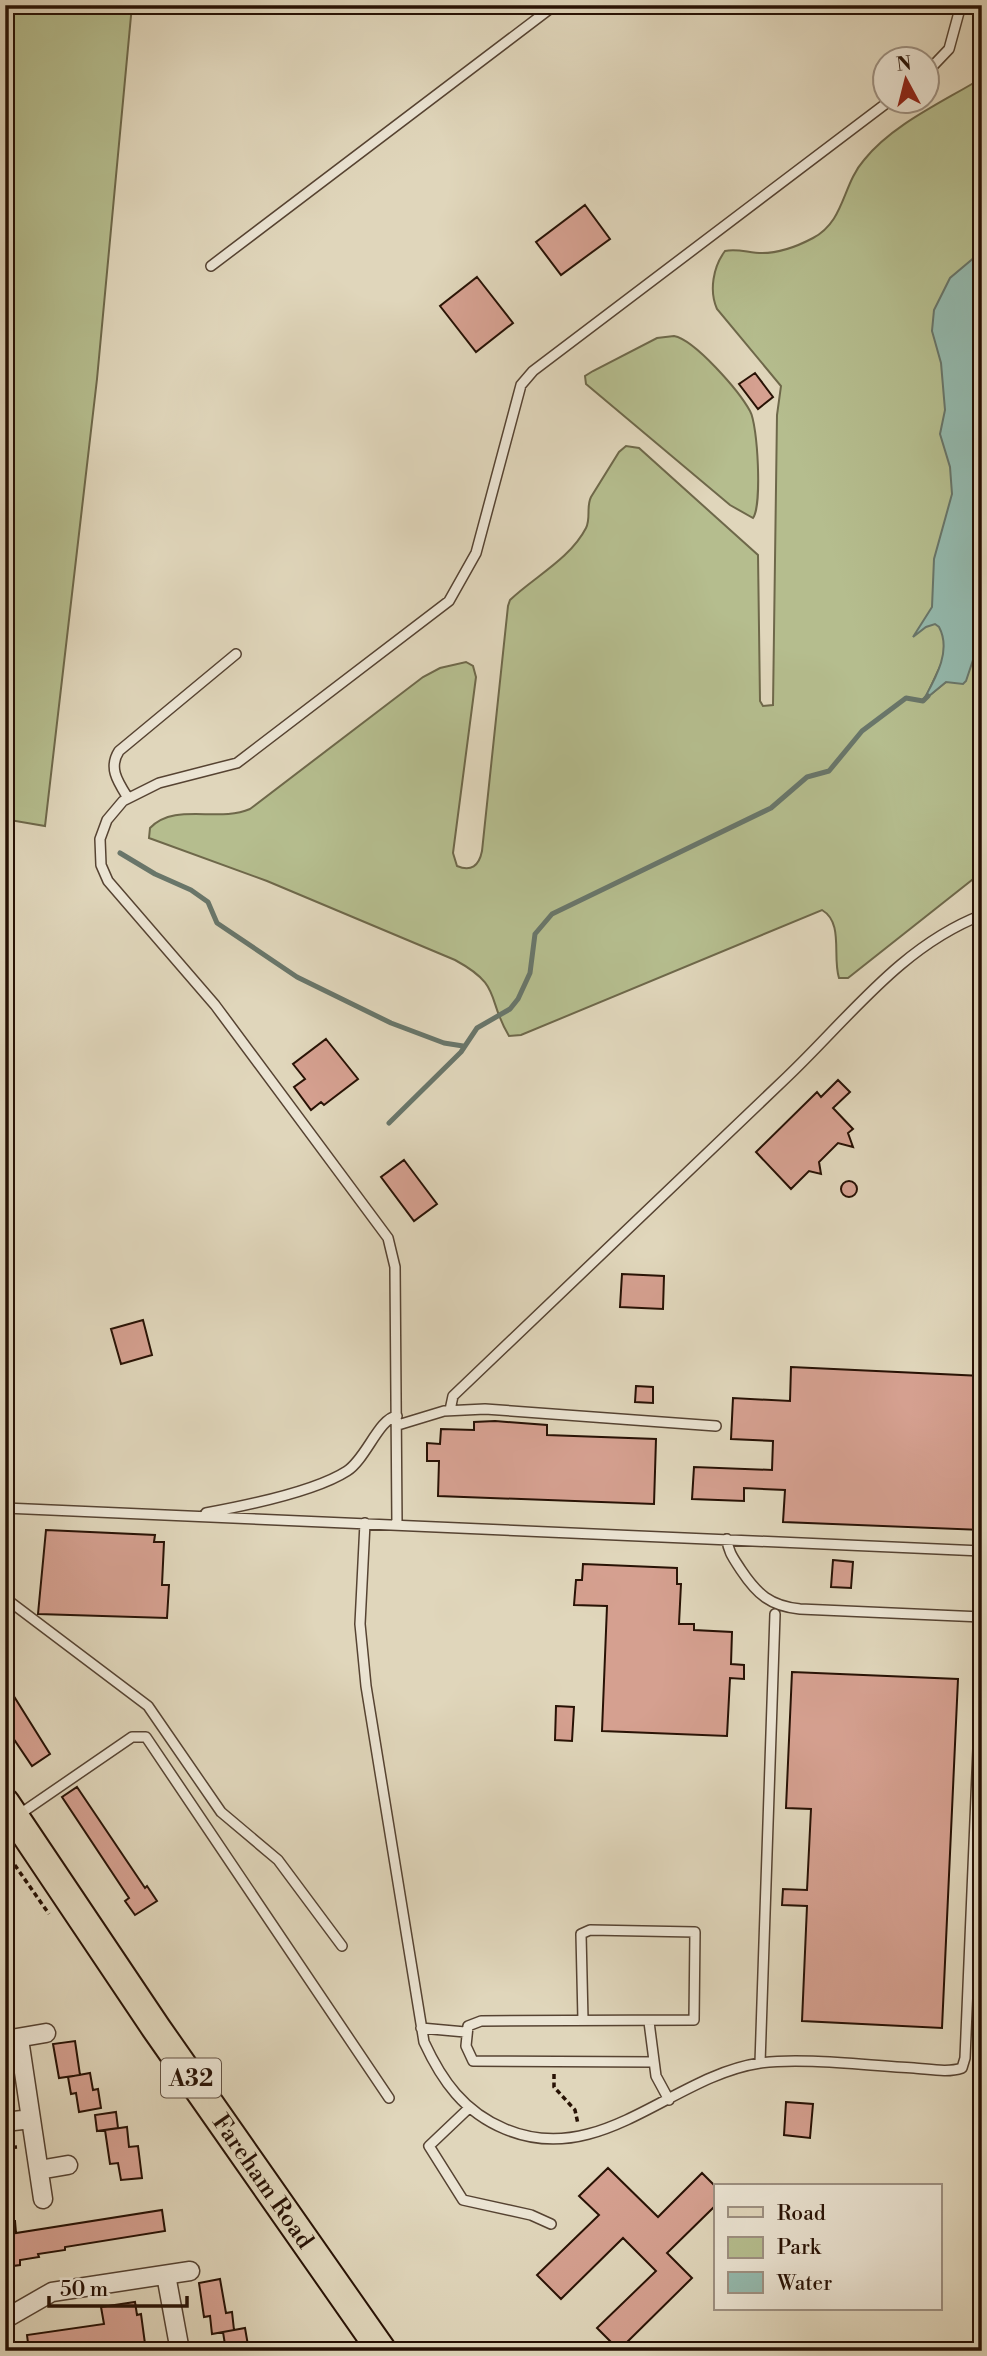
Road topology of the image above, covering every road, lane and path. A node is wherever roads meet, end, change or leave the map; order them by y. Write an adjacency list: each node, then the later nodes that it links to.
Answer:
1 (555, 5): 5 (lane)
2 (961, 5): 3 (lane)
3 (942, 56)
4 (872, 114): 7 (lane)
5 (211, 266)
6 (236, 654): 7 (lane)
7 (128, 798): 10 (lane)
8 (982, 915): 9 (lane)
9 (450, 1410): 10 (lane); 11 (lane)
10 (397, 1420): 13 (lane); 15 (lane)
11 (716, 1426)
12 (5, 1508): 13 (lane)
13 (187, 1517): 14 (lane)
14 (365, 1523): 15 (lane); 26 (lane)
15 (397, 1524): 16 (lane)
16 (727, 1539): 17 (lane); 20 (lane)
17 (982, 1551)
18 (5, 1598): 23 (lane)
19 (775, 1614): 32 (lane)
20 (982, 1617)
21 (982, 1654): 32 (lane)
22 (11, 1810): 33 (lane); 47 (main road, Fareham Road / A32)
23 (342, 1946)
24 (583, 2020): 25 (lane); 25 (lane); 27 (lane)
25 (649, 2022): 31 (lane)
26 (421, 2028): 27 (lane); 35 (lane)
27 (465, 2032): 30 (lane)
28 (46, 2033): 29 (street)
29 (12, 2039): 36 (street)
30 (554, 2062): 31 (lane); 38 (path)
31 (654, 2062): 34 (lane)
32 (760, 2063): 34 (lane)
33 (389, 2098)
34 (669, 2100): 38 (lane)
35 (469, 2108): 38 (lane); 42 (lane)
36 (31, 2119): 37 (street); 40 (street)
37 (5, 2122)
38 (580, 2137)
39 (68, 2165): 40 (street)
40 (39, 2170): 41 (street)
41 (43, 2199)
42 (551, 2224)
43 (190, 2271): 44 (street)
44 (166, 2275): 45 (street); 46 (street)
45 (5, 2319)
46 (180, 2351)
47 (382, 2351)

